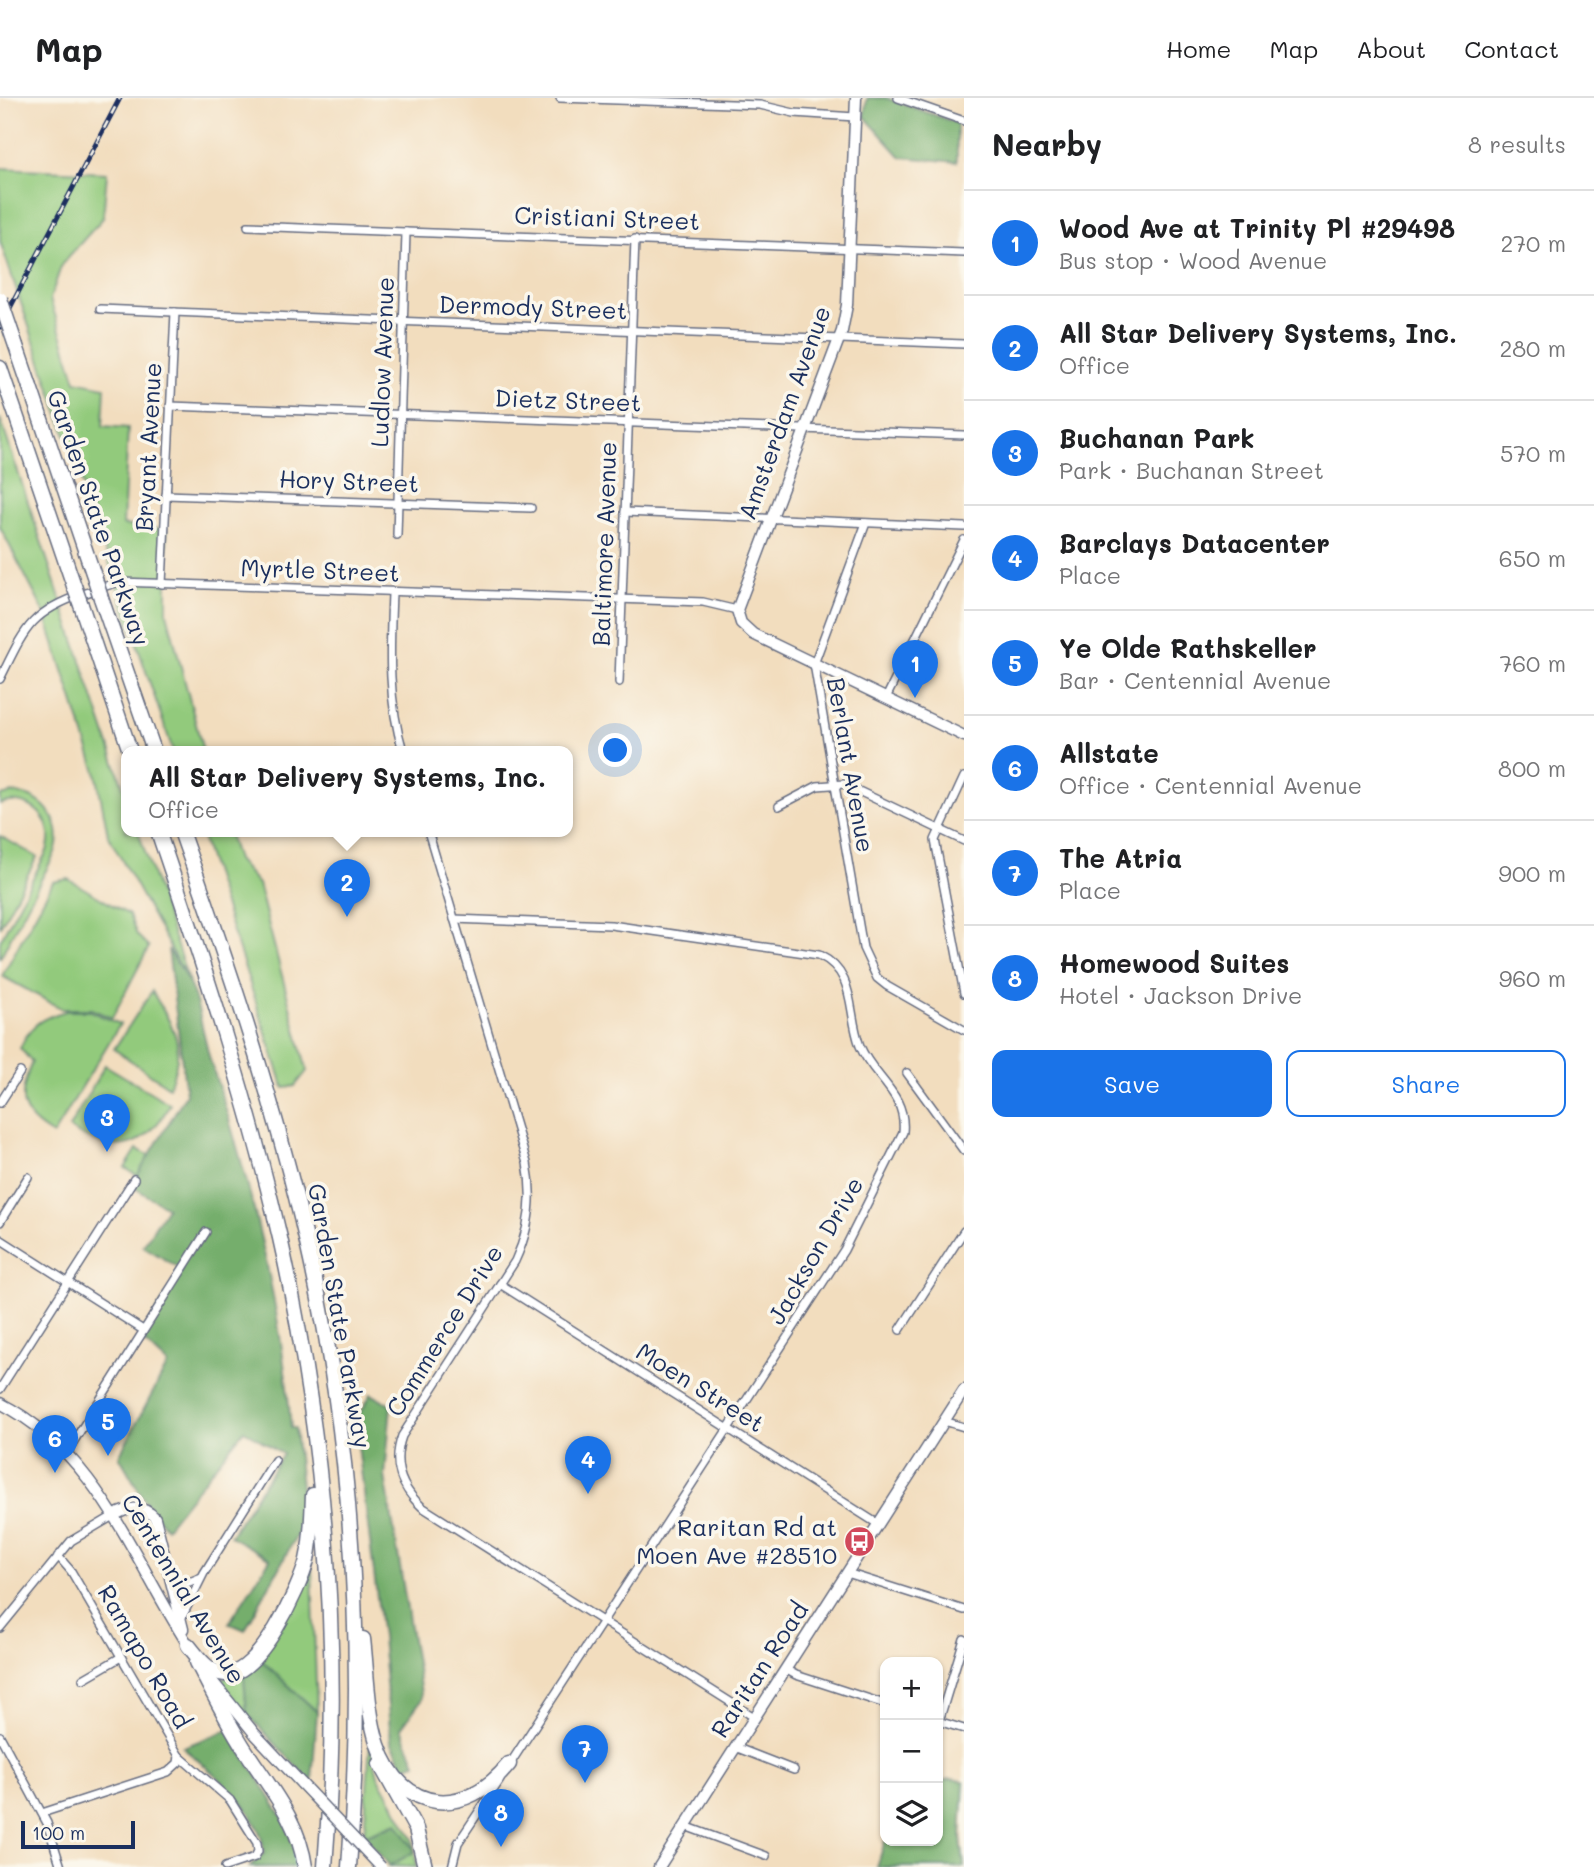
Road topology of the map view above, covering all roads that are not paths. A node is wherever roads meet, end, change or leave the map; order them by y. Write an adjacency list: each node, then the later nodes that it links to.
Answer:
1 (560, 98): 4 (street)
2 (856, 98): 4 (main road, Amsterdam Avenue)
3 (898, 98): 5 (street)
4 (855, 117): 9 (main road, Amsterdam Avenue)
5 (964, 121)
6 (248, 226): 7 (street, Cristiani Street)
7 (406, 232): 8 (street, Cristiani Street); 14 (street, Ludlow Avenue)
8 (635, 239): 9 (street, Cristiani Street); 15 (street, Baltimore Avenue)
9 (849, 248): 10 (street, Cristiani Street); 16 (main road, Amsterdam Avenue)
10 (964, 253)
11 (0, 299): 43 (highway, Garden State Parkway, bridge)
12 (100, 309): 13 (street, Dermody Street)
13 (174, 312): 14 (street, Dermody Street); 19 (street, Bryant Avenue)
14 (404, 322): 15 (street, Dermody Street); 20 (street, Ludlow Avenue)
15 (632, 331): 16 (street, Dermody Street); 21 (street, Baltimore Avenue)
16 (839, 340): 17 (street, Dermody Street); 22 (main road, Amsterdam Avenue)
17 (964, 344)
18 (0, 368): 42 (highway, Garden State Parkway, bridge)
19 (170, 406): 20 (street, Dietz Street); 24 (street, Bryant Avenue)
20 (401, 415): 21 (street, Dietz Street); 25 (street, Ludlow Avenue)
21 (629, 423): 22 (street, Dietz Street); 27 (street, Baltimore Avenue)
22 (807, 429): 23 (street, Dietz Street); 28 (main road, Amsterdam Avenue)
23 (964, 435)
24 (166, 495): 25 (street, Hory Street); 33 (street, Bryant Avenue)
25 (398, 503): 26 (street, Hory Street); 31 (street, Ludlow Avenue)
26 (531, 508)
27 (625, 512): 28 (street); 35 (street, Baltimore Avenue)
28 (771, 518): 29 (street); 36 (main road, Amsterdam Avenue)
29 (866, 523): 30 (street); 37 (street, Berlant Avenue)
30 (964, 527)
31 (397, 535)
32 (964, 540): 40 (street)
33 (162, 584): 34 (street, Myrtle Street); 38 (street, Myrtle Street)
34 (392, 593): 35 (street, Myrtle Street); 44 (street)
35 (622, 601): 36 (street, Myrtle Street); 39 (street, Baltimore Avenue)
36 (737, 610): 37 (main road)
37 (814, 663): 40 (main road); 46 (street, Berlant Avenue)
38 (0, 679)
39 (619, 682)
40 (886, 698): 41 (main road)
41 (964, 736)
42 (128, 746)
43 (152, 746)
44 (402, 746)
45 (964, 777): 48 (street)
46 (833, 784): 47 (street); 48 (street); 55 (street, Berlant Avenue)
47 (779, 806)
48 (939, 827): 52 (street); 54 (street)
49 (160, 837): 73 (highway, Garden State Parkway)
50 (183, 837): 79 (highway, Garden State Parkway)
51 (430, 837): 53 (street, Commerce Drive)
52 (964, 841)
53 (454, 919): 67 (street, Commerce Drive); 76 (street, Jackson Drive)
54 (964, 993)
55 (964, 1030)
56 (20, 1072): 58 (street)
57 (907, 1073): 59 (street)
58 (0, 1103)
59 (964, 1151)
60 (28, 1177): 62 (street)
61 (134, 1179): 66 (street)
62 (0, 1222)
63 (964, 1231): 68 (street)
64 (206, 1232): 69 (street)
65 (0, 1239): 66 (street)
66 (67, 1282): 69 (street); 70 (street)
67 (500, 1284): 76 (street, Moen Street); 88 (street, Commerce Drive)
68 (900, 1330)
69 (143, 1331): 77 (street)
70 (0, 1389)
71 (964, 1390): 74 (main road, Raritan Road)
72 (0, 1403): 77 (main road, Centennial Avenue)
73 (310, 1404): 91 (highway); 112 (highway, Garden State Parkway)
74 (944, 1421): 75 (street); 81 (main road, Raritan Road)
75 (964, 1427)
76 (728, 1429): 81 (street, Moen Street); 88 (street, Jackson Drive)
77 (67, 1452): 80 (main road, Centennial Avenue)
78 (275, 1460): 83 (street)
79 (348, 1508): 98 (highway); 113 (highway, Garden State Parkway)
80 (113, 1516): 82 (street); 85 (main road); 91 (main road, Centennial Avenue)
81 (878, 1524): 84 (main road, Raritan Road)
82 (58, 1556): 89 (street); 92 (street, Ramapo Road)
83 (204, 1573): 85 (street); 87 (street)
84 (846, 1573): 86 (street); 93 (main road, Raritan Road)
85 (170, 1575): 87 (main road)
86 (964, 1610)
87 (181, 1620): 91 (main road)
88 (601, 1620): 96 (street, Commerce Drive); 104 (street, Jackson Drive)
89 (0, 1628)
90 (964, 1639): 97 (street)
91 (188, 1645): 111 (highway); 114 (main road, Centennial Avenue, bridge)
92 (121, 1657): 94 (street); 103 (street, Ramapo Road)
93 (785, 1669): 95 (street); 96 (main road, Raritan Road)
94 (83, 1679)
95 (880, 1702)
96 (754, 1717): 102 (main road, Raritan Road)
97 (939, 1720)
98 (373, 1721): 104 (highway); 115 (highway)
99 (943, 1722): 100 (street)
100 (964, 1729)
101 (0, 1736): 106 (street)
102 (735, 1747): 105 (street); 107 (main road, Raritan Road)
103 (179, 1756): 106 (street, Ramapo Road); 110 (street)
104 (509, 1765): 116 (street, Jackson Drive)
105 (794, 1770)
106 (42, 1813): 109 (street)
107 (685, 1826): 108 (street); 117 (main road, Raritan Road)
108 (766, 1856)
109 (61, 1867)
110 (225, 1867)
111 (305, 1867)
112 (325, 1867)
113 (349, 1867)
114 (381, 1867)
115 (423, 1867)
116 (452, 1867)
117 (659, 1867)

